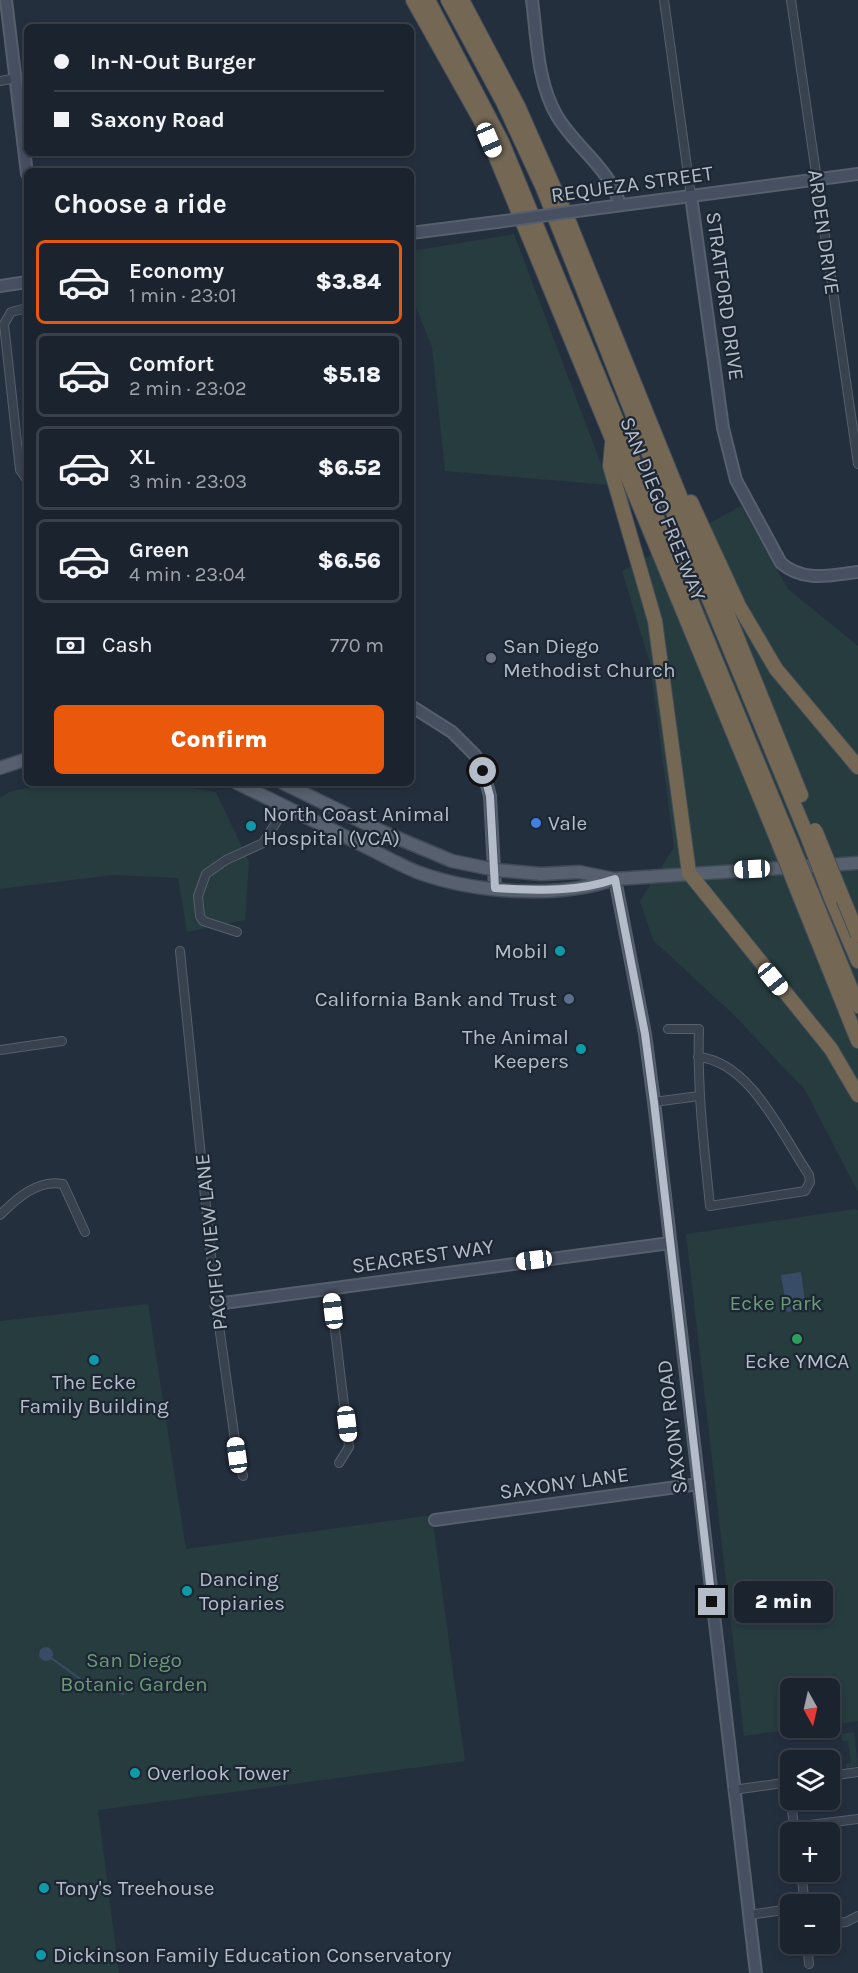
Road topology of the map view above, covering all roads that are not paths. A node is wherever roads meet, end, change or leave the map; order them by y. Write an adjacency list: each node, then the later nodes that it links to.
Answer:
1 (6, 0): 9 (street)
2 (413, 0): 21 (highway, SAN DIEGO FREEWAY)
3 (428, 0): 33 (highway)
4 (448, 0): 32 (highway)
5 (462, 0): 20 (highway, SAN DIEGO FREEWAY)
6 (532, 0): 15 (street)
7 (664, 0): 14 (street, STRATFORD DRIVE)
8 (791, 0): 13 (street, ARDEN DRIVE)
9 (16, 78): 10 (street); 11 (street)
10 (0, 81)
11 (24, 148)
12 (858, 174): 13 (street, REQUEZA STREET)
13 (816, 179): 14 (street, REQUEZA STREET); 22 (street, ARDEN DRIVE)
14 (691, 196): 15 (street, REQUEZA STREET); 24 (street, STRATFORD DRIVE)
15 (620, 205): 16 (street, REQUEZA STREET, bridge)
16 (414, 234)
17 (24, 282): 18 (street)
18 (0, 286)
19 (24, 309): 23 (street)
20 (611, 328): 27 (highway); 32 (highway, SAN DIEGO FREEWAY)
21 (612, 442): 33 (highway, SAN DIEGO FREEWAY); 36 (highway)
22 (858, 464)
23 (24, 476)
24 (858, 572)
25 (414, 708): 35 (street)
26 (24, 760): 28 (main road)
27 (858, 767)
28 (0, 768)
29 (243, 786): 31 (main road)
30 (289, 786): 35 (main road)
31 (286, 807): 38 (main road); 40 (street)
32 (811, 832): 41 (highway, SAN DIEGO FREEWAY, bridge); 43 (highway, bridge)
33 (785, 843): 39 (highway, SAN DIEGO FREEWAY, bridge)
34 (858, 863): 36 (main road)
35 (496, 870): 37 (main road); 38 (street)
36 (689, 873): 37 (main road); 50 (highway)
37 (615, 879): 38 (main road); 52 (street, SAXONY ROAD)
38 (495, 888)
39 (805, 891): 44 (highway); 47 (highway, SAN DIEGO FREEWAY)
40 (237, 932)
41 (858, 935)
42 (180, 951): 57 (street, PACIFIC VIEW LANE)
43 (858, 962)
44 (858, 1006)
45 (668, 1029): 49 (street)
46 (62, 1041): 48 (street)
47 (858, 1041)
48 (0, 1050)
49 (698, 1057): 51 (street); 51 (street)
50 (858, 1095)
51 (699, 1096): 52 (street)
52 (654, 1102): 55 (street, SAXONY ROAD)
53 (0, 1215): 54 (street)
54 (85, 1232)
55 (670, 1243): 56 (street, SEACREST WAY); 60 (street, SAXONY ROAD)
56 (330, 1288): 57 (street, SEACREST WAY); 58 (street)
57 (216, 1304): 59 (street, PACIFIC VIEW LANE)
58 (339, 1463)
59 (243, 1476)
60 (699, 1484): 61 (street, SAXONY LANE); 65 (street, SAXONY ROAD)
61 (435, 1520)
62 (858, 1772): 63 (street)
63 (840, 1775)
64 (780, 1783): 65 (street)
65 (733, 1790): 69 (street, SAXONY ROAD)
66 (858, 1819): 67 (street)
67 (840, 1822)
68 (780, 1910): 69 (street)
69 (749, 1915): 74 (street, SAXONY ROAD)
70 (858, 1916): 71 (street)
71 (840, 1923)
72 (808, 1954): 73 (street)
73 (809, 1964)
74 (756, 1973)

